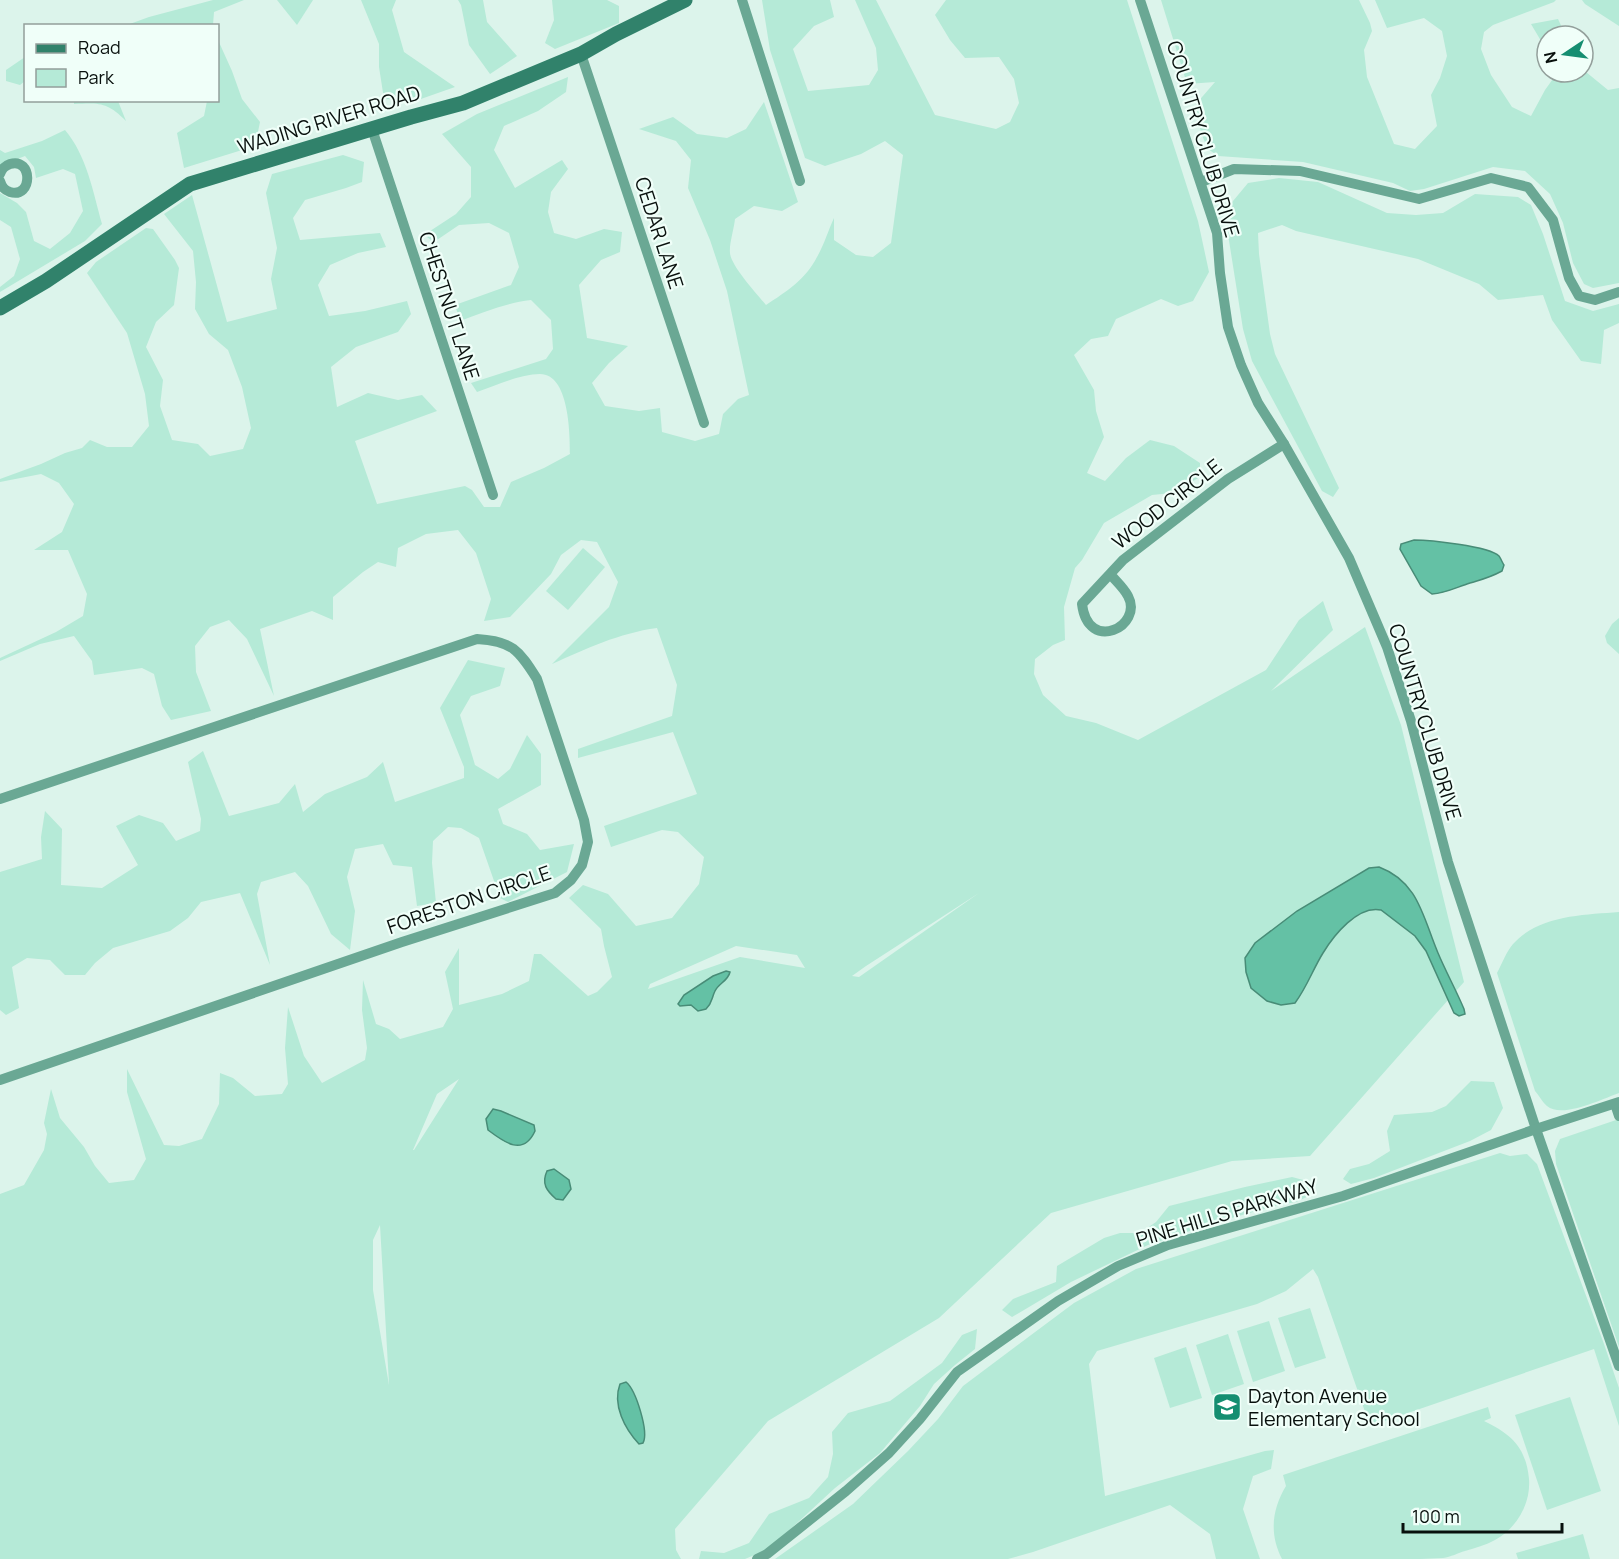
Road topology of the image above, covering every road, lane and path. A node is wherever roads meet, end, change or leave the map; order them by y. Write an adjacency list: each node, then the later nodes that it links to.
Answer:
1 (685, 0): 4 (main road, WADING RIVER ROAD)
2 (742, 0): 7 (street)
3 (1140, 0): 9 (street, COUNTRY CLUB DRIVE)
4 (581, 54): 5 (main road, WADING RIVER ROAD); 12 (street, CEDAR LANE)
5 (372, 129): 11 (main road, WADING RIVER ROAD); 14 (street, CHESTNUT LANE)
6 (0, 174): 8 (street)
7 (800, 181)
8 (0, 182)
9 (1201, 182): 10 (street); 13 (street, COUNTRY CLUB DRIVE)
10 (1619, 292)
11 (0, 308)
12 (704, 423)
13 (1284, 444): 15 (street, WOOD CIRCLE); 20 (street, COUNTRY CLUB DRIVE)
14 (493, 495)
15 (1110, 574): 15 (street, WOOD CIRCLE)
16 (0, 799): 17 (street, FORESTON CIRCLE)
17 (0, 1080)
18 (1617, 1103): 19 (street); 20 (street, PINE HILLS PARKWAY)
19 (1619, 1116)
20 (1536, 1129): 21 (street, COUNTRY CLUB DRIVE); 22 (street, PINE HILLS PARKWAY)
21 (1619, 1366)
22 (758, 1559)

